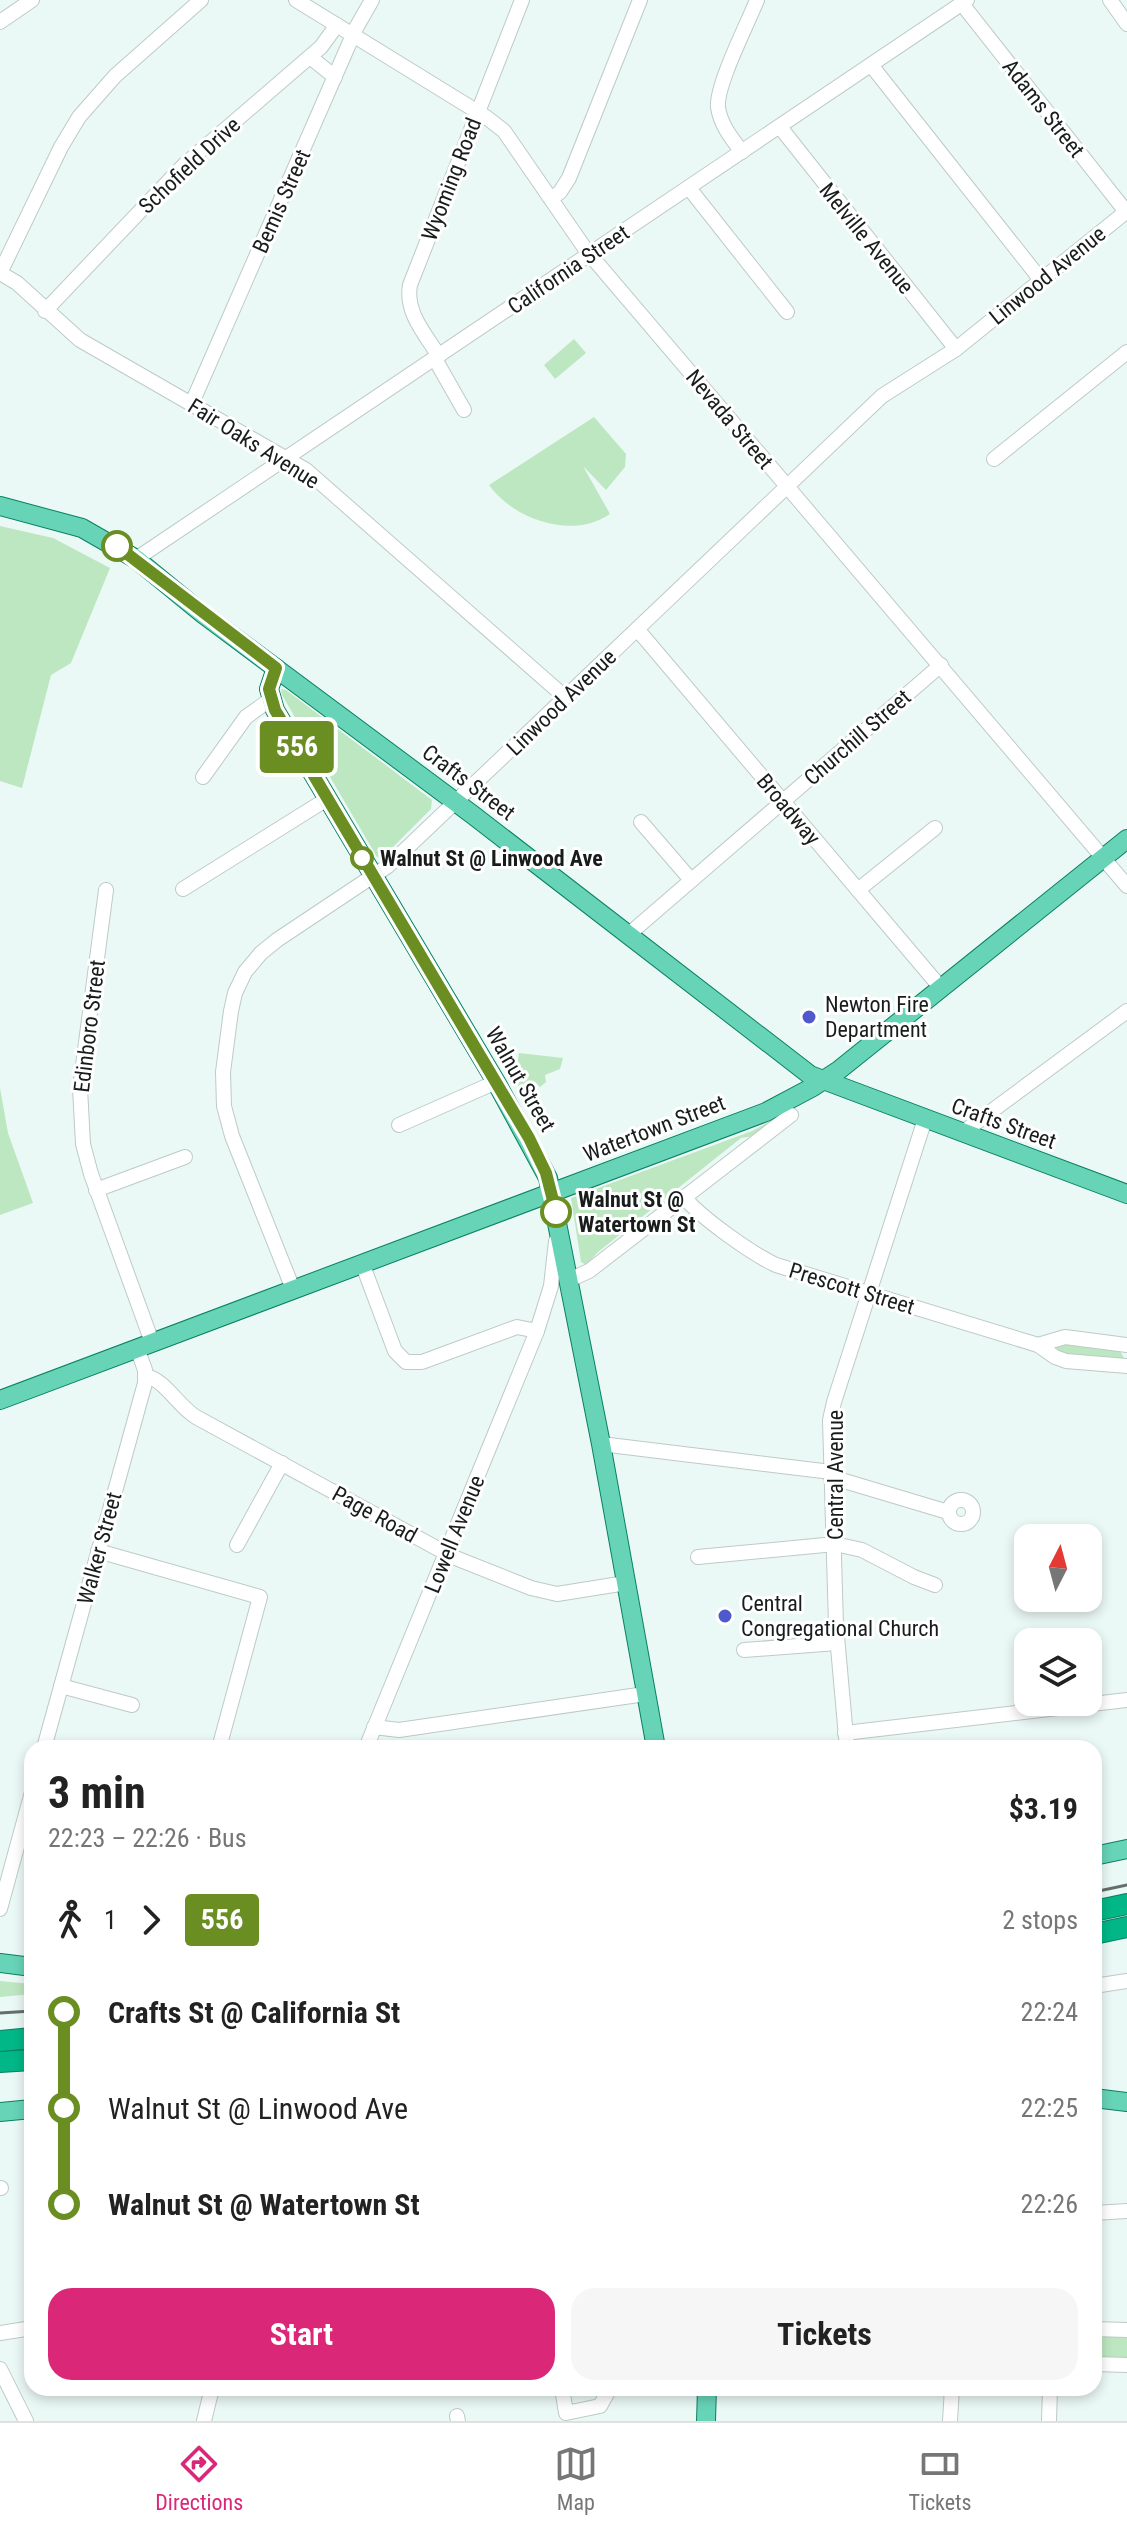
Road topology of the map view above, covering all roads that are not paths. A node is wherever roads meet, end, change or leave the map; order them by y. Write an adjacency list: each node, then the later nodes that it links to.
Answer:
1 (32, 0): 10 (street)
2 (201, 0): 24 (street)
3 (296, 0): 12 (street, Nevada Street)
4 (372, 0): 13 (street, Bemis Street)
5 (522, 0): 17 (street, Wyoming Road)
6 (640, 0): 21 (street)
7 (757, 0): 19 (street)
8 (1110, 0): 11 (street)
9 (959, 3): 15 (street, California Street); 22 (street, Adams Street)
10 (0, 22)
11 (1127, 24)
12 (337, 25): 13 (street, Nevada Street); 14 (street, Schofield Drive)
13 (353, 35): 16 (street, Bemis Street); 17 (street, Nevada Street)
14 (310, 57): 16 (street); 26 (street, Schofield Drive)
15 (871, 65): 18 (street, California Street); 25 (street)
16 (335, 77): 31 (street, Bemis Street)
17 (477, 111): 21 (street, Nevada Street); 30 (street, Wyoming Road)
18 (780, 127): 19 (street, California Street); 28 (street, Melville Avenue)
19 (742, 152): 20 (street, California Street)
20 (689, 188): 23 (street, California Street); 27 (street)
21 (551, 199): 23 (street, Nevada Street)
22 (1127, 212): 25 (street, Linwood Avenue)
23 (589, 254): 30 (street, California Street); 35 (street, Nevada Street)
24 (0, 273): 26 (street, Fair Oaks Avenue)
25 (1041, 280): 28 (street, Linwood Avenue)
26 (45, 311): 31 (street, Fair Oaks Avenue)
27 (787, 312)
28 (956, 349): 35 (street, Linwood Avenue)
29 (1127, 352): 34 (street)
30 (437, 357): 32 (street, Wyoming Road); 33 (street, California Street)
31 (192, 403): 33 (street, Fair Oaks Avenue)
32 (464, 410)
33 (287, 458): 37 (street, California Street); 41 (street, Fair Oaks Avenue)
34 (994, 459)
35 (787, 486): 38 (street, Linwood Avenue); 39 (street, Nevada Street)
36 (0, 506): 37 (main road, Crafts Street)
37 (142, 564): 40 (main road, Crafts Street)
38 (637, 629): 41 (street, Linwood Avenue); 46 (street, Broadway)
39 (941, 665): 46 (street, Churchill Street); 50 (street, Nevada Street)
40 (276, 668): 42 (main road); 45 (main road, Crafts Street)
41 (565, 697): 45 (street, Linwood Avenue)
42 (271, 699): 43 (street); 44 (main road, Walnut Street)
43 (203, 777)
44 (327, 799): 51 (main road, Walnut Street); 54 (street)
45 (456, 802): 51 (street, Linwood Avenue); 57 (main road, Crafts Street)
46 (782, 802): 52 (street, Churchill Street); 56 (street, Broadway)
47 (641, 822): 52 (street)
48 (935, 828): 56 (street)
49 (1127, 839): 50 (main road, Watertown Street)
50 (1104, 857): 53 (street, Nevada Street); 58 (main road, Watertown Street)
51 (373, 877): 61 (main road, Walnut Street); 74 (street, Linwood Avenue)
52 (691, 880): 57 (street, Churchill Street)
53 (1127, 886)
54 (183, 889)
55 (106, 890): 67 (street, Edinboro Street)
56 (858, 890): 58 (street, Broadway)
57 (628, 935): 60 (main road, Crafts Street)
58 (941, 988): 60 (main road, Watertown Street)
59 (1127, 1011): 65 (street)
60 (822, 1081): 63 (main road, Crafts Street); 68 (main road, Watertown Street)
61 (496, 1082): 64 (street); 68 (main road, Walnut Street)
62 (791, 1115): 70 (street)
63 (925, 1119): 65 (main road, Crafts Street); 75 (street, Central Avenue)
64 (399, 1125)
65 (962, 1133): 69 (main road, Crafts Street)
66 (185, 1157): 67 (street)
67 (96, 1190): 78 (street, Edinboro Street)
68 (552, 1192): 71 (main road, Walnut Street); 72 (main road, Watertown Street)
69 (1127, 1194)
70 (684, 1197): 73 (street); 75 (street, Prescott Street)
71 (558, 1222): 73 (main road, Walnut Street); 77 (street, Lowell Avenue)
72 (362, 1263): 74 (main road, Watertown Street); 77 (street)
73 (569, 1280): 76 (main road, Walnut Street)
74 (293, 1289): 78 (main road, Watertown Street)
75 (869, 1293): 79 (street, Prescott Street); 86 (street, Central Avenue)
76 (573, 1302): 77 (street); 84 (main road, Walnut Street)
77 (540, 1325): 91 (street, Lowell Avenue)
78 (144, 1345): 82 (street); 83 (main road, Watertown Street)
79 (1038, 1345): 80 (street, Prescott Street); 81 (street, Prescott Street)
80 (1127, 1345)
81 (1127, 1366)
82 (146, 1376): 85 (street, Page Road); 90 (street, Walker Street)
83 (0, 1400)
84 (601, 1444): 86 (street); 93 (main road, Walnut Street)
85 (282, 1463): 89 (street); 91 (street, Page Road)
86 (831, 1474): 87 (street); 88 (street, Central Avenue)
87 (948, 1512)
88 (835, 1544): 92 (street); 94 (street); 95 (street, Central Avenue)
89 (237, 1545)
90 (98, 1551): 97 (street, Walker Street); 104 (street)
91 (446, 1553): 93 (street, Page Road); 102 (street, Lowell Avenue)
92 (698, 1557)
93 (626, 1583): 98 (main road, Walnut Street)
94 (935, 1585)
95 (837, 1643): 96 (street); 107 (street, Central Avenue)
96 (744, 1650)
97 (61, 1686): 100 (street); 103 (street, Walker Street)
98 (645, 1694): 102 (street); 106 (main road, Walnut Street)
99 (1127, 1700): 101 (street); 107 (street)
100 (132, 1705)
101 (1127, 1709)
102 (374, 1727): 105 (street, Lowell Avenue)
103 (46, 1740)
104 (221, 1740)
105 (369, 1740)
106 (654, 1740)
107 (846, 1740)
108 (24, 1821): 112 (street)
109 (1127, 1849): 110 (main road)
110 (1102, 1854)
111 (1127, 1904): 113 (highway)
112 (0, 1909)
113 (1102, 1909)
114 (1127, 1927): 115 (highway)
115 (1102, 1932)
116 (0, 1963): 117 (main road)
117 (24, 1966)
118 (1127, 1981): 119 (street)
119 (1102, 1985)
120 (24, 2039): 121 (highway)
121 (0, 2041)
122 (24, 2060): 123 (highway)
123 (0, 2062)
124 (1102, 2099): 125 (main road)
125 (1127, 2102)
126 (24, 2110): 127 (main road)
127 (0, 2112)
128 (1127, 2211): 129 (street)
129 (1102, 2213)
130 (24, 2329): 133 (street)
131 (1102, 2329): 132 (street)
132 (1127, 2330)
133 (0, 2333)
134 (1102, 2364): 135 (street)
135 (1127, 2365)
136 (0, 2369): 143 (street)
137 (210, 2396): 144 (street)
138 (563, 2396): 139 (street)
139 (606, 2396)
140 (707, 2396): 145 (main road)
141 (952, 2396): 146 (street)
142 (1050, 2396): 147 (street)
143 (26, 2421)
144 (204, 2421)
145 (706, 2421)
146 (950, 2421)
147 (1049, 2421)

